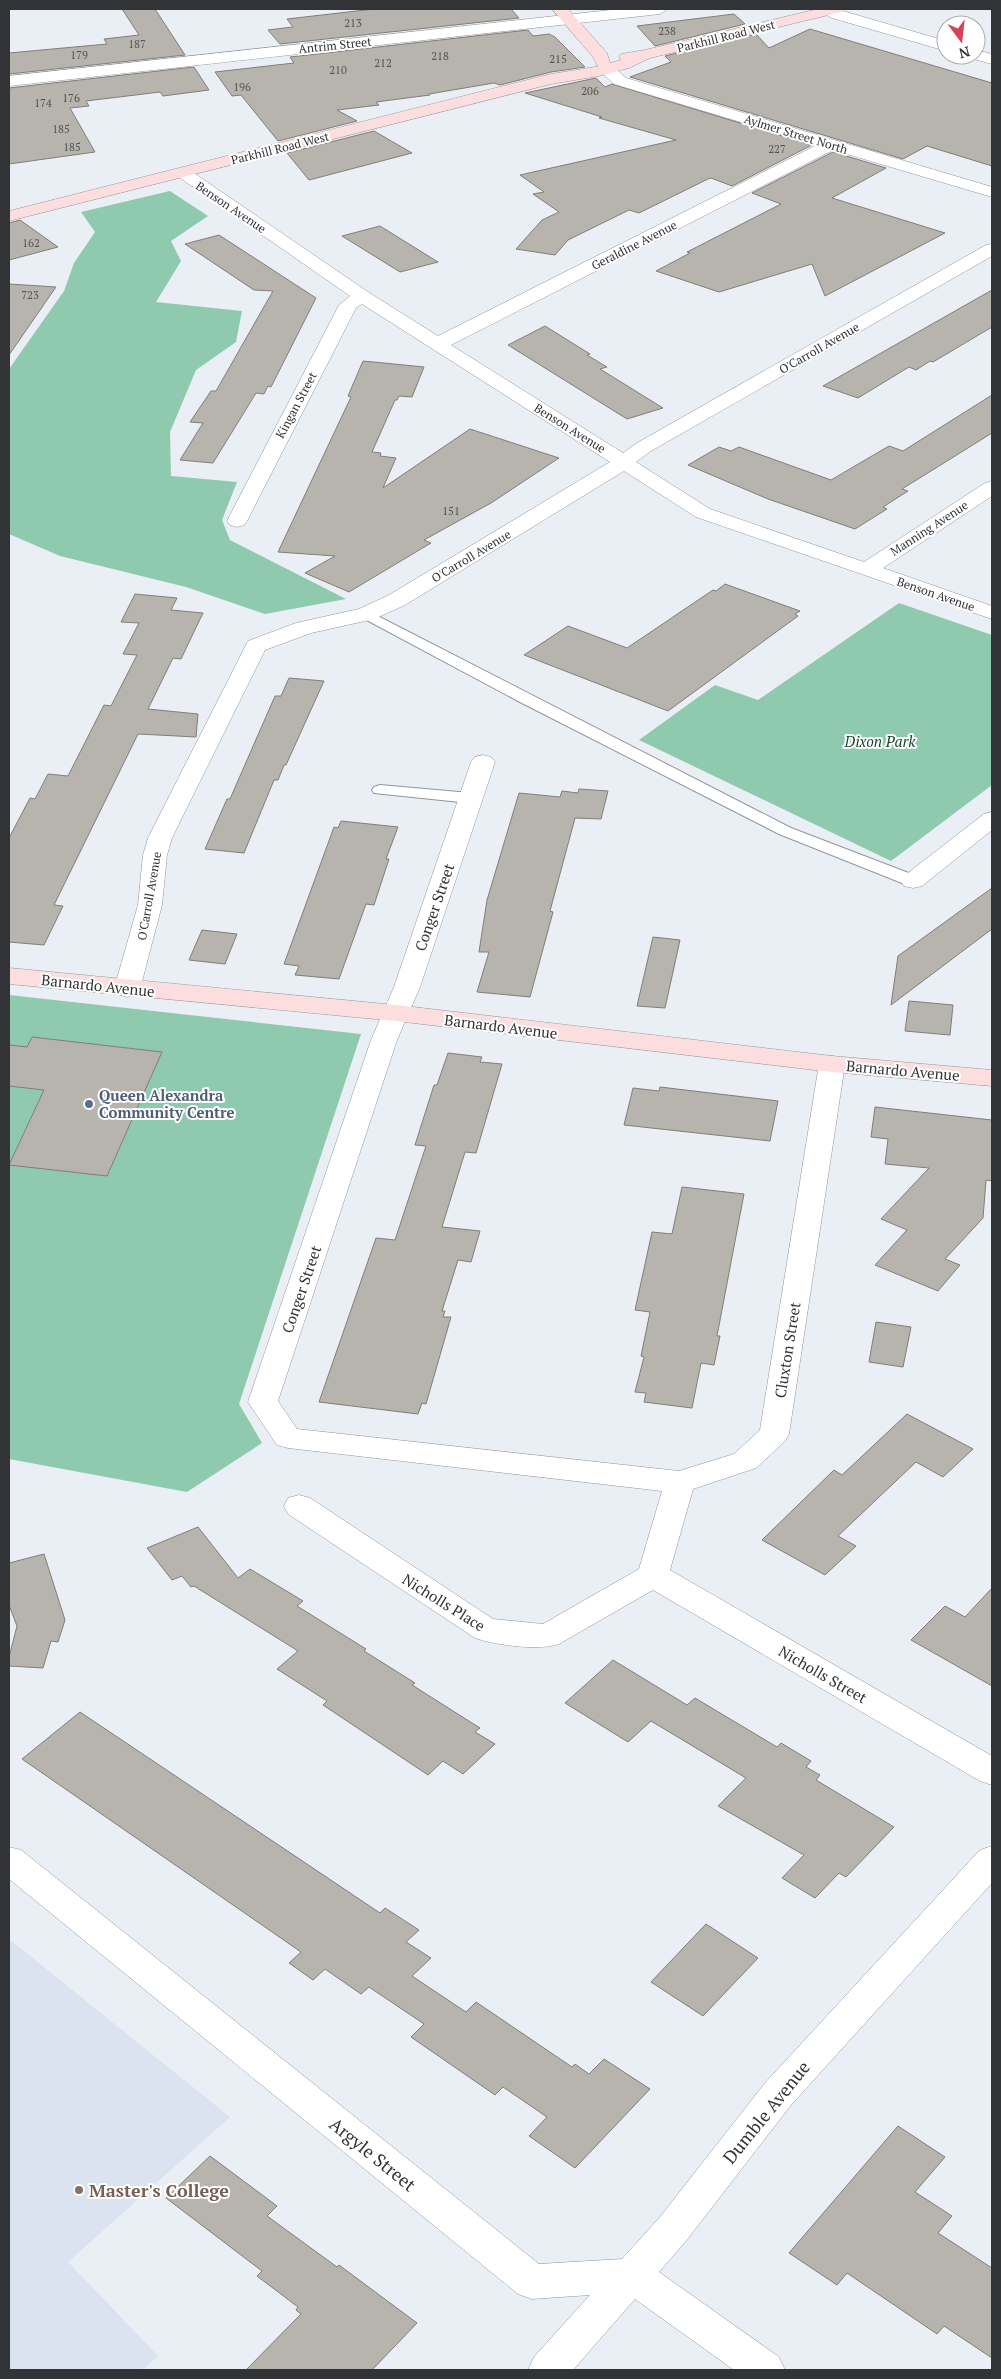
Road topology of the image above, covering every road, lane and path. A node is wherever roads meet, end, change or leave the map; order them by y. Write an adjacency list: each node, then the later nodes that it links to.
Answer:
1 (660, 9): 3 (street, Antrim Street)
2 (832, 10): 4 (street); 5 (main road, Parkhill Road West)
3 (565, 14): 5 (main road, Aylmer Street North); 6 (street, Antrim Street)
4 (936, 43)
5 (604, 65): 7 (street, Aylmer Street North); 8 (main road, Parkhill Road West)
6 (9, 81)
7 (830, 144): 9 (street, Aylmer Street North); 13 (street, Geraldine Avenue)
8 (182, 173): 10 (main road, Parkhill Road West); 12 (street, Benson Avenue)
9 (992, 192)
10 (9, 216)
11 (992, 249): 14 (street, O'Carroll Avenue)
12 (362, 296): 13 (street, Benson Avenue); 16 (street, Kingan Street)
13 (438, 344): 14 (street, Benson Avenue)
14 (623, 461): 17 (street, Benson Avenue); 19 (street, O'Carroll Avenue)
15 (992, 487): 17 (street, Manning Avenue)
16 (237, 521)
17 (866, 570): 18 (street, Benson Avenue)
18 (992, 613)
19 (366, 614): 24 (lane); 26 (street, O'Carroll Avenue)
20 (482, 762): 22 (street, Conger Street)
21 (380, 790): 22 (lane)
22 (470, 798): 27 (street, Conger Street)
23 (992, 819): 24 (street)
24 (913, 881)
25 (9, 976): 26 (main road, Barnardo Avenue)
26 (127, 989): 27 (main road, Barnardo Avenue)
27 (396, 1013): 28 (main road, Barnardo Avenue); 30 (street, Conger Street)
28 (832, 1064): 29 (main road, Barnardo Avenue); 30 (street, Cluxton Street)
29 (992, 1078)
30 (680, 1482): 32 (street)
31 (299, 1506): 32 (street, Nicholls Place)
32 (653, 1575): 33 (street, Nicholls Street)
33 (992, 1772)
34 (9, 1860): 36 (street, Argyle Street)
35 (992, 1860): 36 (street, Dumble Avenue)
36 (632, 2275): 37 (street, Dumble Avenue); 38 (street)
37 (548, 2370)
38 (765, 2370)

